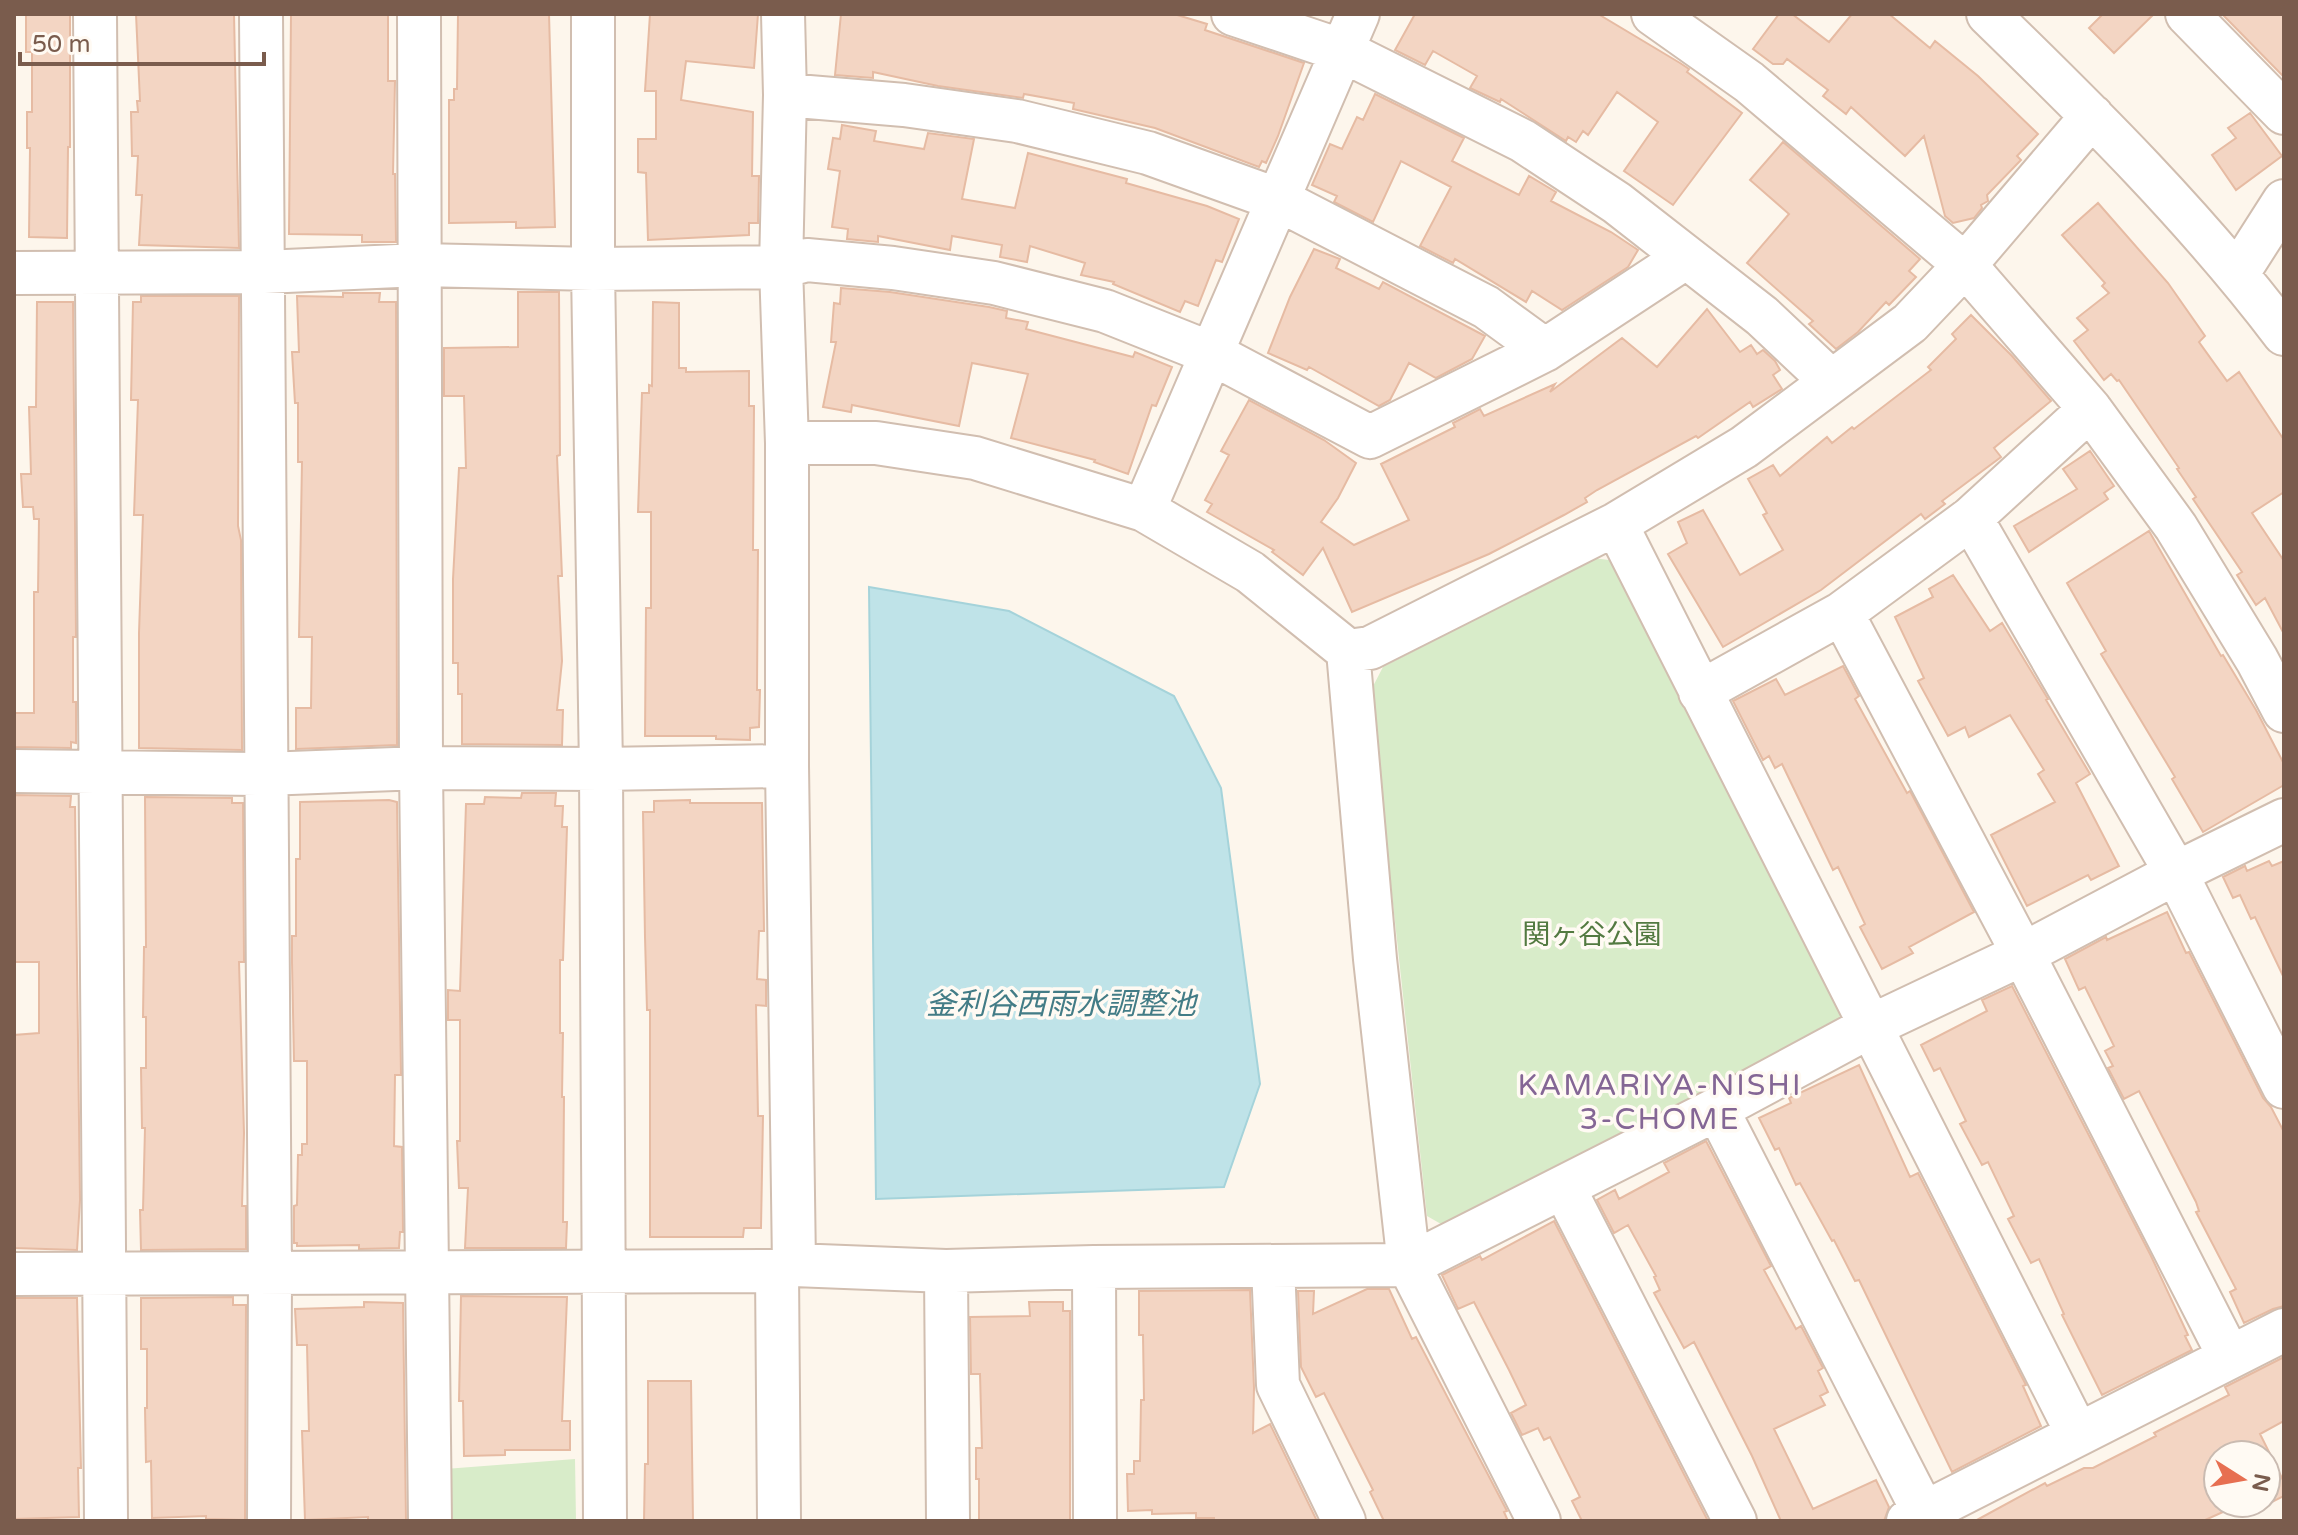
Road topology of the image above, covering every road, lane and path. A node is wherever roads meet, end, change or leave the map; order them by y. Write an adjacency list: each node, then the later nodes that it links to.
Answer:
1 (95, 14): 24 (street)
2 (261, 14): 21 (street)
3 (419, 14): 17 (street)
4 (593, 14): 20 (street)
5 (783, 14): 11 (street)
6 (1233, 14): 10 (street)
7 (1653, 14): 18 (street)
8 (1988, 14): 13 (street)
9 (2187, 14): 12 (street)
10 (1350, 32): 14 (street); 16 (street)
11 (785, 95): 14 (street); 19 (street)
12 (2284, 113)
13 (2092, 116): 18 (street); 23 (street)
14 (1279, 200): 26 (street); 27 (street)
15 (2284, 201): 23 (street)
16 (1685, 258): 26 (street); 28 (street)
17 (420, 265): 20 (street); 21 (street); 39 (street)
18 (1965, 265): 28 (street); 29 (street)
19 (781, 267): 20 (street); 27 (street); 30 (street)
20 (593, 269): 40 (street)
21 (264, 272): 24 (street); 43 (street)
22 (14, 273): 24 (street)
23 (2238, 273): 25 (street)
24 (96, 274): 42 (street)
25 (2284, 334)
26 (1545, 350): 27 (street)
27 (1213, 354): 31 (street)
28 (1831, 381): 33 (street)
29 (2090, 409): 32 (street); 37 (street)
30 (787, 443): 31 (street); 38 (street)
31 (1144, 510): 35 (street)
32 (1971, 518): 34 (street); 45 (street)
33 (1616, 524): 35 (street); 36 (street)
34 (1842, 613): 36 (street); 46 (street)
35 (1348, 651): 51 (street)
36 (1700, 692): 47 (street)
37 (2284, 711)
38 (787, 766): 40 (street); 54 (street)
39 (421, 768): 40 (street); 43 (street); 56 (street)
40 (601, 769): 57 (street)
41 (14, 771): 42 (street)
42 (100, 771): 43 (street); 58 (street)
43 (265, 774): 60 (street)
44 (2284, 820): 45 (street)
45 (2176, 873): 46 (street); 48 (street)
46 (2023, 954): 47 (street); 62 (street)
47 (1871, 1026): 49 (street); 63 (street)
48 (2284, 1087)
49 (1717, 1109): 50 (street); 64 (street)
50 (1564, 1188): 51 (street); 74 (street)
51 (1409, 1265): 52 (street); 73 (street)
52 (1273, 1266): 53 (street); 72 (street)
53 (1094, 1267): 55 (street); 71 (street)
54 (786, 1268): 55 (street); 57 (street); 69 (street)
55 (946, 1271): 70 (street)
56 (427, 1272): 57 (street); 60 (street); 67 (street)
57 (603, 1272): 68 (street)
58 (105, 1273): 59 (street); 60 (street); 65 (street)
59 (14, 1274)
60 (270, 1274): 66 (street)
61 (2284, 1330): 62 (street)
62 (2229, 1356): 63 (street)
63 (2077, 1433): 64 (street)
64 (1920, 1518)
65 (106, 1521)
66 (269, 1521)
67 (430, 1521)
68 (605, 1521)
69 (779, 1521)
70 (948, 1521)
71 (1095, 1521)
72 (1344, 1521)
73 (1539, 1521)
74 (1735, 1521)

